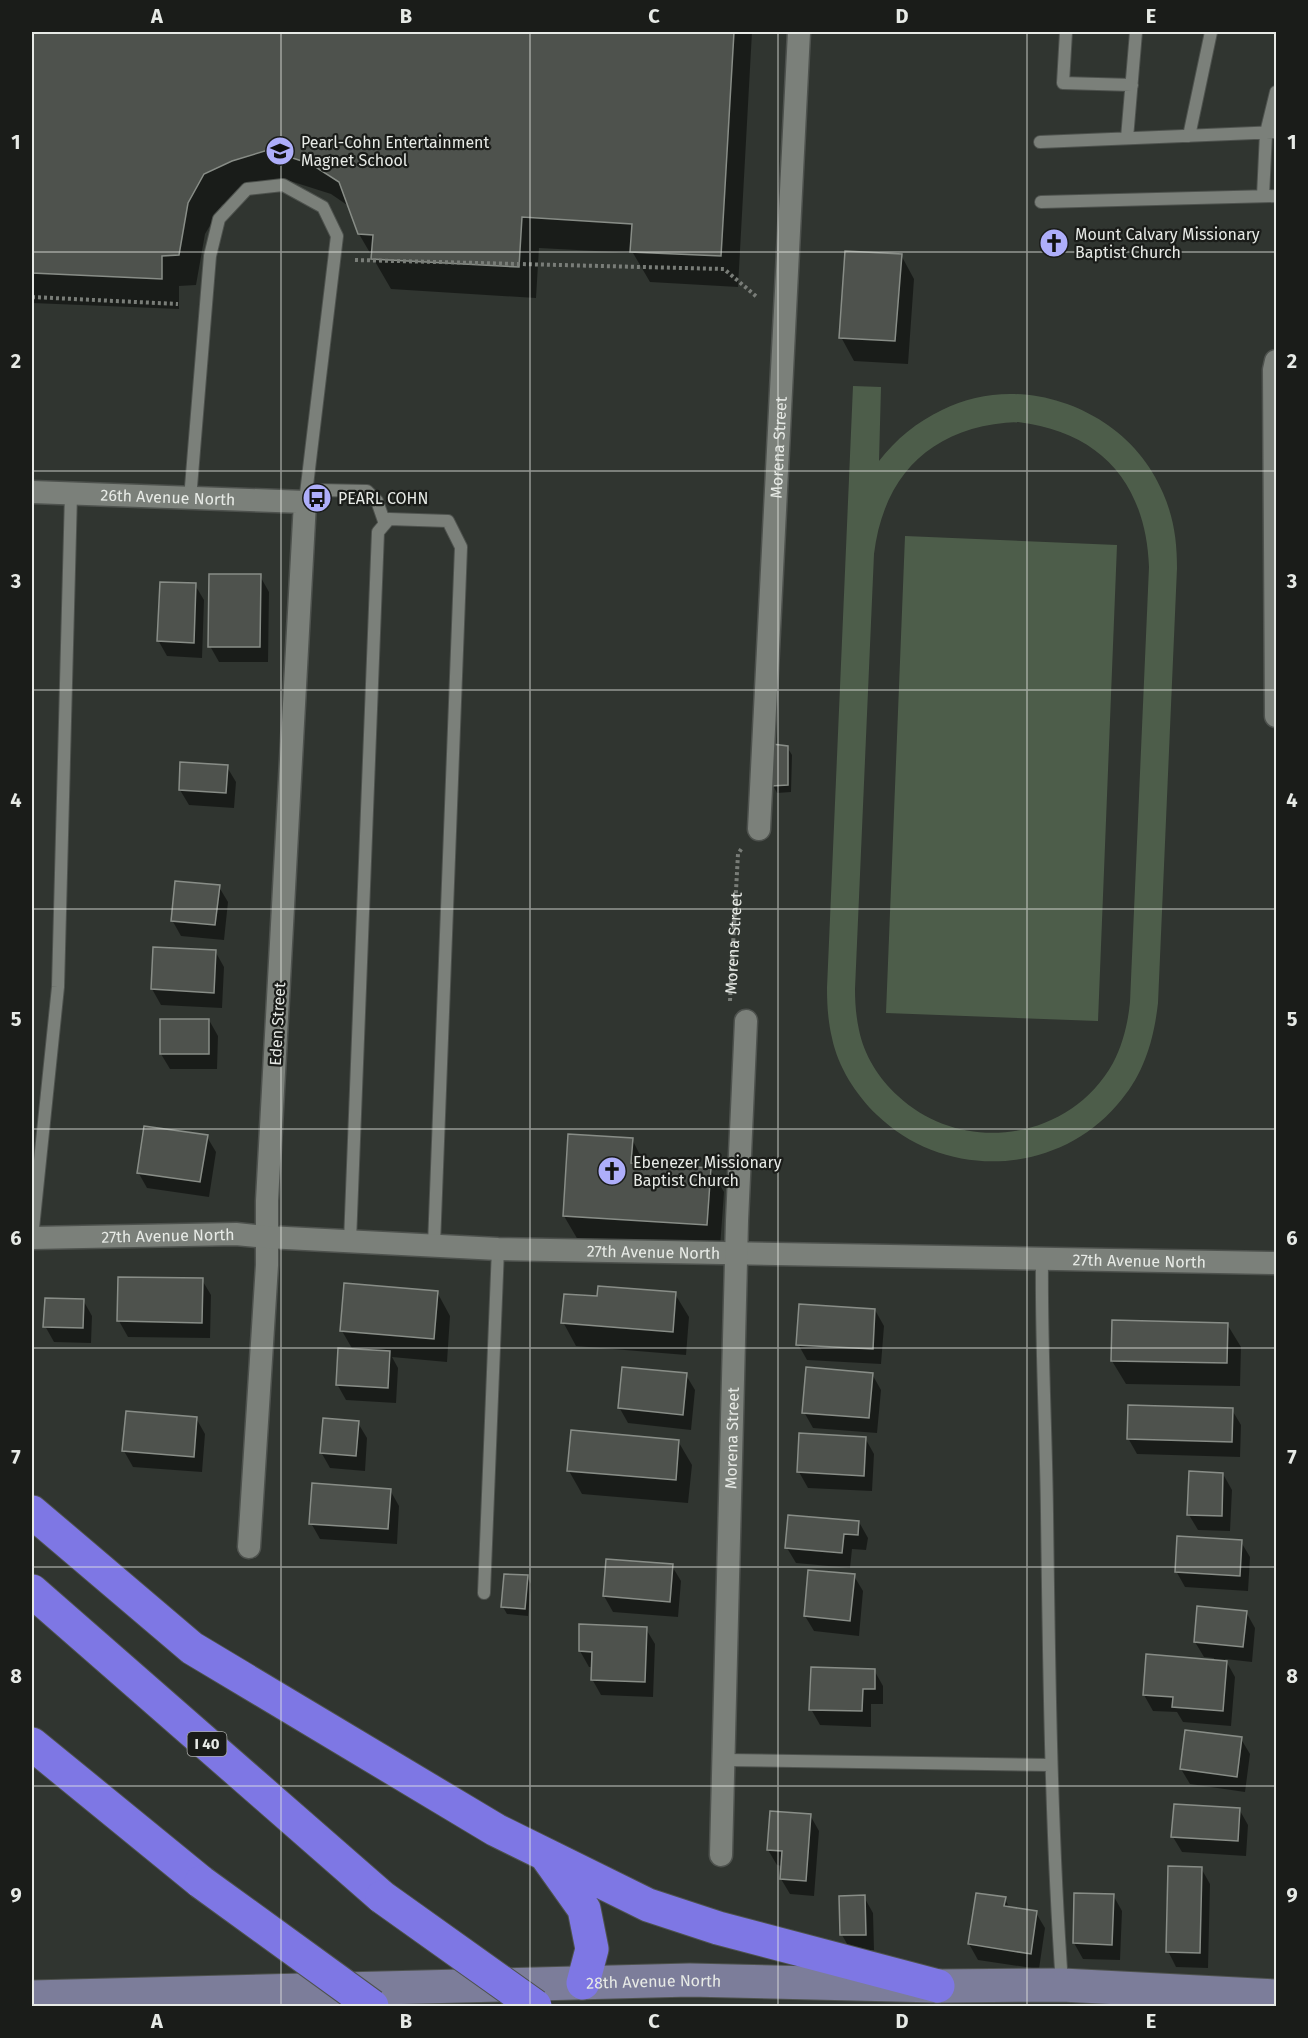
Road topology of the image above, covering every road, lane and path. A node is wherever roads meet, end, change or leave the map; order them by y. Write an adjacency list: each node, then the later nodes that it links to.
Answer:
1 (799, 32): 25 (street, Morena Street)
2 (1066, 32): 5 (lane)
3 (1136, 32): 5 (lane)
4 (1211, 32): 8 (lane)
5 (1132, 85): 9 (lane)
6 (1276, 92): 7 (lane)
7 (1271, 133): 8 (lane); 11 (lane)
8 (1189, 136): 9 (lane)
9 (1127, 138): 10 (lane)
10 (1040, 142)
11 (1263, 196): 12 (lane); 13 (lane)
12 (1276, 196)
13 (1041, 202)
14 (354, 260): 16 (path)
15 (32, 297): 17 (path)
16 (757, 297)
17 (178, 304)
18 (1276, 361): 24 (street)
19 (32, 492): 20 (street, 26th Avenue North)
20 (71, 494): 21 (street, 26th Avenue North); 28 (lane)
21 (190, 499): 22 (street, 26th Avenue North); 22 (lane)
22 (305, 502): 23 (lane); 27 (street, Eden Street)
23 (385, 524): 29 (lane); 30 (lane)
24 (1276, 716)
25 (759, 830): 26 (path, Morena Street)
26 (746, 1021): 32 (street, Morena Street)
27 (267, 1237): 28 (street, 27th Avenue North); 29 (street, 27th Avenue North); 36 (street, Eden Street)
28 (32, 1238)
29 (350, 1241): 30 (street, 27th Avenue North)
30 (434, 1245): 31 (street, 27th Avenue North)
31 (498, 1249): 32 (street, 27th Avenue North); 38 (lane)
32 (737, 1254): 33 (street, 27th Avenue North); 40 (street, Morena Street)
33 (1042, 1260): 34 (street, 27th Avenue North); 41 (lane)
34 (1276, 1263)
35 (32, 1512): 42 (highway)
36 (249, 1547)
37 (32, 1591): 51 (highway, I 40, bridge)
38 (484, 1593)
39 (32, 1744): 50 (highway, bridge)
40 (724, 1760): 41 (lane); 43 (street, Morena Street)
41 (1051, 1765): 45 (lane)
42 (545, 1854): 44 (highway); 46 (highway)
43 (721, 1855)
44 (583, 1983): 46 (main road, 28th Avenue North); 49 (main road, 28th Avenue North)
45 (1062, 1985): 46 (main road, 28th Avenue North); 47 (main road, 28th Avenue North)
46 (938, 1986)
47 (1276, 1996)
48 (32, 1997): 49 (main road, 28th Avenue North)
49 (232, 1999)
50 (372, 2007)
51 (535, 2007)

